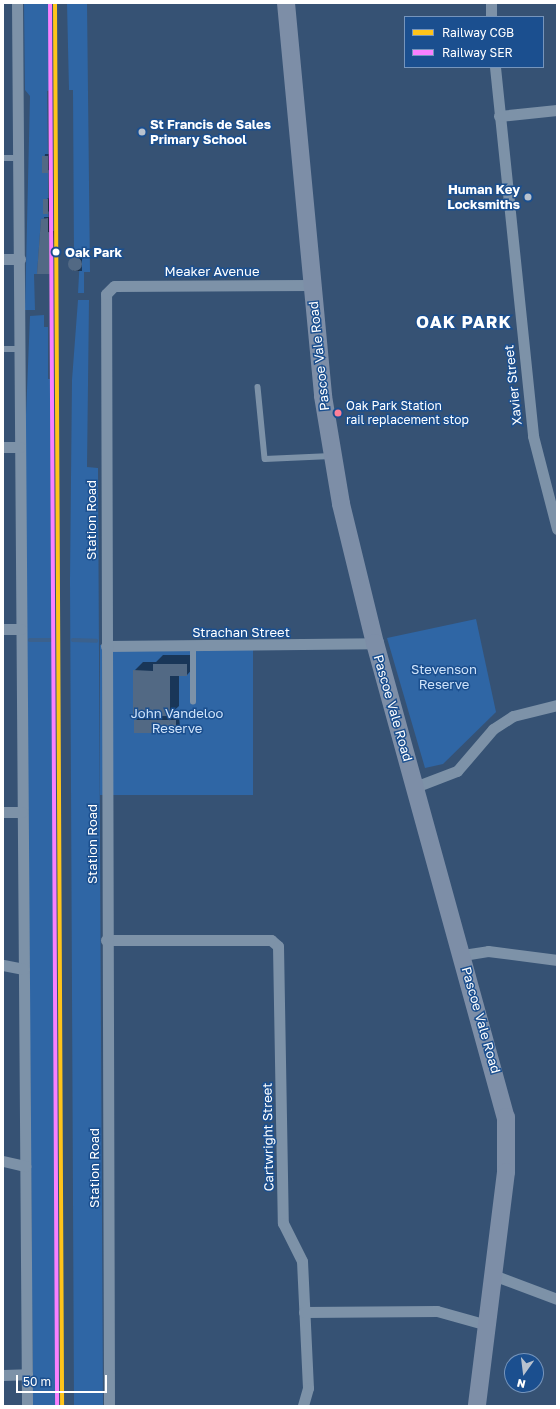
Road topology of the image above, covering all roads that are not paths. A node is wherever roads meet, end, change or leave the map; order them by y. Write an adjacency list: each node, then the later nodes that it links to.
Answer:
1 (17, 3): 9 (street)
2 (286, 3): 12 (main road, Pascoe Vale Road)
3 (491, 3): 4 (street)
4 (492, 16)
5 (495, 68): 7 (street, Xavier Street)
6 (557, 110): 7 (street)
7 (499, 116): 20 (street, Xavier Street)
8 (3, 158): 9 (lane)
9 (18, 158): 11 (street)
10 (3, 259): 11 (street)
11 (20, 259): 15 (street)
12 (311, 285): 13 (street, Meaker Avenue); 19 (main road, Pascoe Vale Road)
13 (114, 286): 24 (street, Station Road)
14 (3, 349): 15 (lane)
15 (19, 349): 18 (street)
16 (258, 387): 19 (lane)
17 (3, 446): 18 (street)
18 (20, 446): 22 (street)
19 (331, 456): 23 (main road, Pascoe Vale Road)
20 (557, 529)
21 (3, 629): 22 (street)
22 (20, 629): 30 (street)
23 (375, 643): 25 (street, Strachan Street); 28 (main road, Pascoe Vale Road)
24 (106, 646): 25 (street, Strachan Street); 31 (street, Station Road)
25 (193, 646): 26 (lane)
26 (193, 702)
27 (557, 705): 28 (street)
28 (415, 787): 32 (main road, Pascoe Vale Road)
29 (3, 812): 30 (street)
30 (22, 812): 35 (street)
31 (106, 940): 40 (street, Cartwright Street); 45 (street, Station Road)
32 (462, 955): 33 (street); 38 (main road, Pascoe Vale Road)
33 (557, 960)
34 (3, 965): 35 (street)
35 (24, 969): 37 (street)
36 (3, 1161): 37 (street)
37 (25, 1166): 43 (street)
38 (493, 1275): 39 (street); 41 (main road, Pascoe Vale Road)
39 (557, 1299)
40 (304, 1312): 41 (street); 46 (street, Cartwright Street)
41 (487, 1324): 47 (main road, Pascoe Vale Road)
42 (3, 1374): 43 (street)
43 (27, 1374): 44 (street)
44 (27, 1406)
45 (109, 1406)
46 (303, 1406)
47 (477, 1406)

